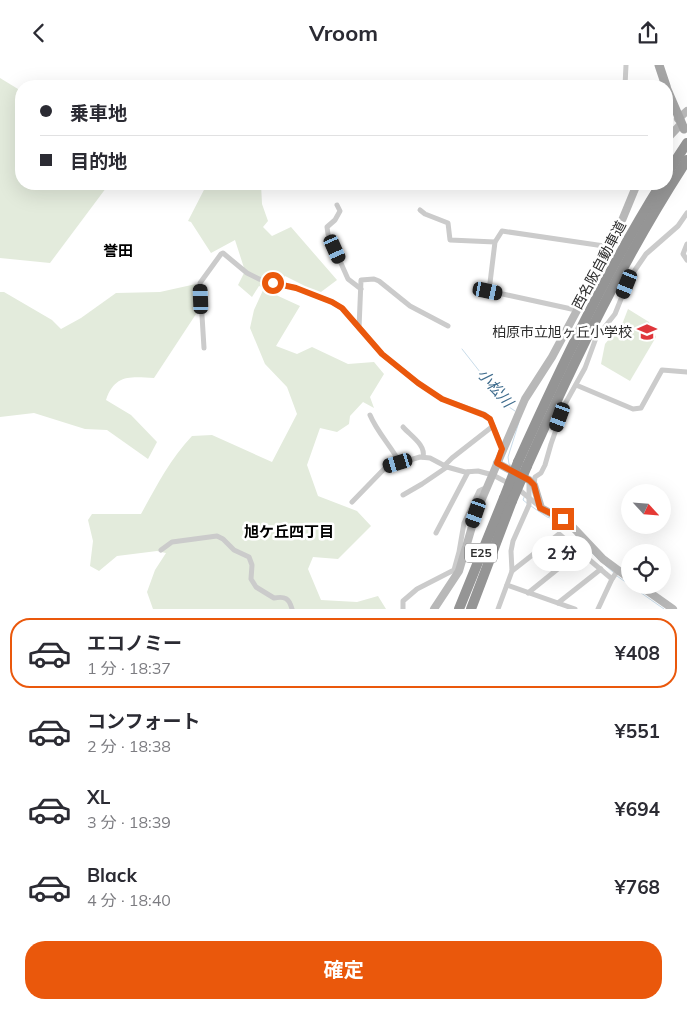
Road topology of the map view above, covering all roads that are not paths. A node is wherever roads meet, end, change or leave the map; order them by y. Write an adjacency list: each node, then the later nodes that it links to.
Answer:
1 (626, 65): 3 (street)
2 (659, 65): 4 (main road)
3 (625, 80)
4 (664, 80)
5 (673, 104): 7 (main road)
6 (687, 111): 7 (street)
7 (681, 124): 8 (street)
8 (673, 133)
9 (687, 143): 11 (highway)
10 (687, 160): 12 (highway, 西名阪自動車道 / E25)
11 (673, 164)
12 (673, 183)
13 (635, 190): 22 (street)
14 (657, 190): 38 (highway, 西名阪自動車道 / E25)
15 (669, 190): 38 (highway, 西名阪自動車道 / E25)
16 (337, 205): 24 (street)
17 (420, 210): 20 (street)
18 (687, 213): 19 (street)
19 (685, 222): 30 (street)
20 (494, 242): 22 (street); 25 (street)
21 (687, 244): 23 (street)
22 (611, 247): 25 (street)
23 (687, 260)
24 (362, 289): 26 (street); 27 (street)
25 (576, 310): 34 (street)
26 (448, 327)
27 (359, 329): 28 (street); 32 (street)
28 (204, 348)
29 (687, 372): 30 (street)
30 (576, 385): 42 (street)
31 (369, 417): 36 (street)
32 (493, 426): 34 (street); 39 (street)
33 (404, 427): 35 (street)
34 (502, 449): 37 (street)
35 (423, 457): 36 (street); 39 (street)
36 (400, 463): 47 (street)
37 (497, 463): 41 (street); 42 (street)
38 (522, 464): 46 (highway, 西名阪自動車道 / E25, bridge)
39 (445, 466): 40 (street); 44 (street)
40 (468, 472): 41 (street); 49 (street)
41 (493, 475): 43 (street); 45 (street)
42 (532, 483): 45 (street); 48 (street)
43 (486, 490): 63 (street); 64 (street)
44 (403, 495)
45 (529, 497): 48 (street); 54 (street)
46 (508, 499): 58 (highway, 西名阪自動車道 / E25); 67 (highway, 西名阪自動車道 / E25)
47 (352, 502)
48 (540, 508): 53 (street)
49 (436, 533)
50 (161, 550): 62 (street)
51 (580, 551): 52 (street); 54 (street); 59 (street)
52 (601, 569): 56 (street); 61 (street)
53 (618, 570): 55 (street); 56 (street)
54 (512, 571): 57 (street)
55 (621, 572)
56 (612, 579): 70 (street)
57 (507, 585): 59 (street); 68 (street)
58 (465, 593): 65 (highway); 66 (highway, 西名阪自動車道 / E25)
59 (528, 593): 61 (street)
60 (651, 594): 71 (street)
61 (558, 603): 69 (street)
62 (292, 609)
63 (403, 609)
64 (434, 609)
65 (454, 609)
66 (459, 609)
67 (471, 609)
68 (498, 609)
69 (574, 609)
70 (598, 609)
71 (673, 609)

